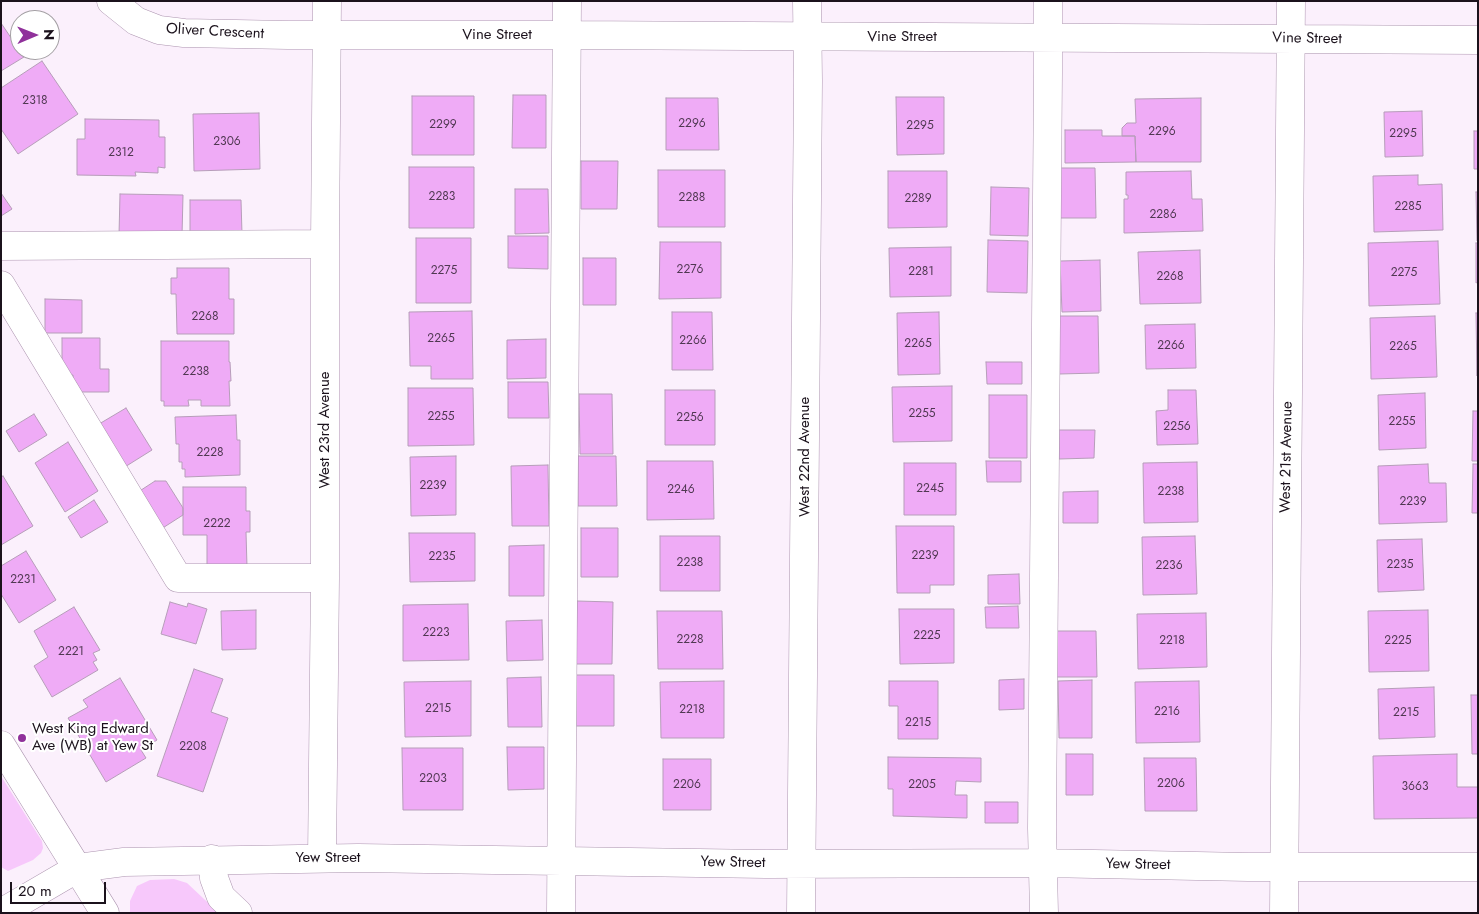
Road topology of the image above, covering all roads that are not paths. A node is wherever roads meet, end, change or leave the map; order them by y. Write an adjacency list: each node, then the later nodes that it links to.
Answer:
1 (111, 1): 7 (street, Oliver Crescent)
2 (327, 1): 7 (street, West 23rd Avenue)
3 (567, 1): 8 (street)
4 (807, 1): 9 (street, West 22nd Avenue)
5 (1048, 1): 10 (street)
6 (1291, 1): 11 (street, West 21st Avenue)
7 (327, 35): 8 (street, Vine Street); 13 (street, West 23rd Avenue)
8 (566, 35): 9 (street, Vine Street); 20 (street)
9 (807, 36): 10 (street, Vine Street); 22 (street, West 22nd Avenue)
10 (1048, 38): 11 (street, Vine Street); 21 (street)
11 (1291, 39): 12 (street, Vine Street); 23 (street, West 21st Avenue)
12 (1478, 40)
13 (325, 244): 14 (street); 16 (street, West 23rd Avenue)
14 (1, 246)
15 (1, 285): 16 (street)
16 (325, 578): 18 (street, West 23rd Avenue)
17 (1, 745): 25 (street)
18 (322, 858): 19 (street, Yew Street); 20 (street, Yew Street)
19 (212, 859): 25 (street, Yew Street); 28 (street)
20 (561, 860): 22 (street, Yew Street); 29 (street)
21 (1043, 863): 22 (street, Yew Street); 23 (street, Yew Street); 31 (street)
22 (802, 864): 30 (street, West 22nd Avenue)
23 (1284, 867): 24 (street, Yew Street); 32 (street, West 21st Avenue)
24 (1478, 867)
25 (78, 868): 26 (street, Yew Street); 27 (street)
26 (1, 912)
27 (105, 913)
28 (238, 913)
29 (561, 913)
30 (801, 913)
31 (1044, 913)
32 (1284, 913)

